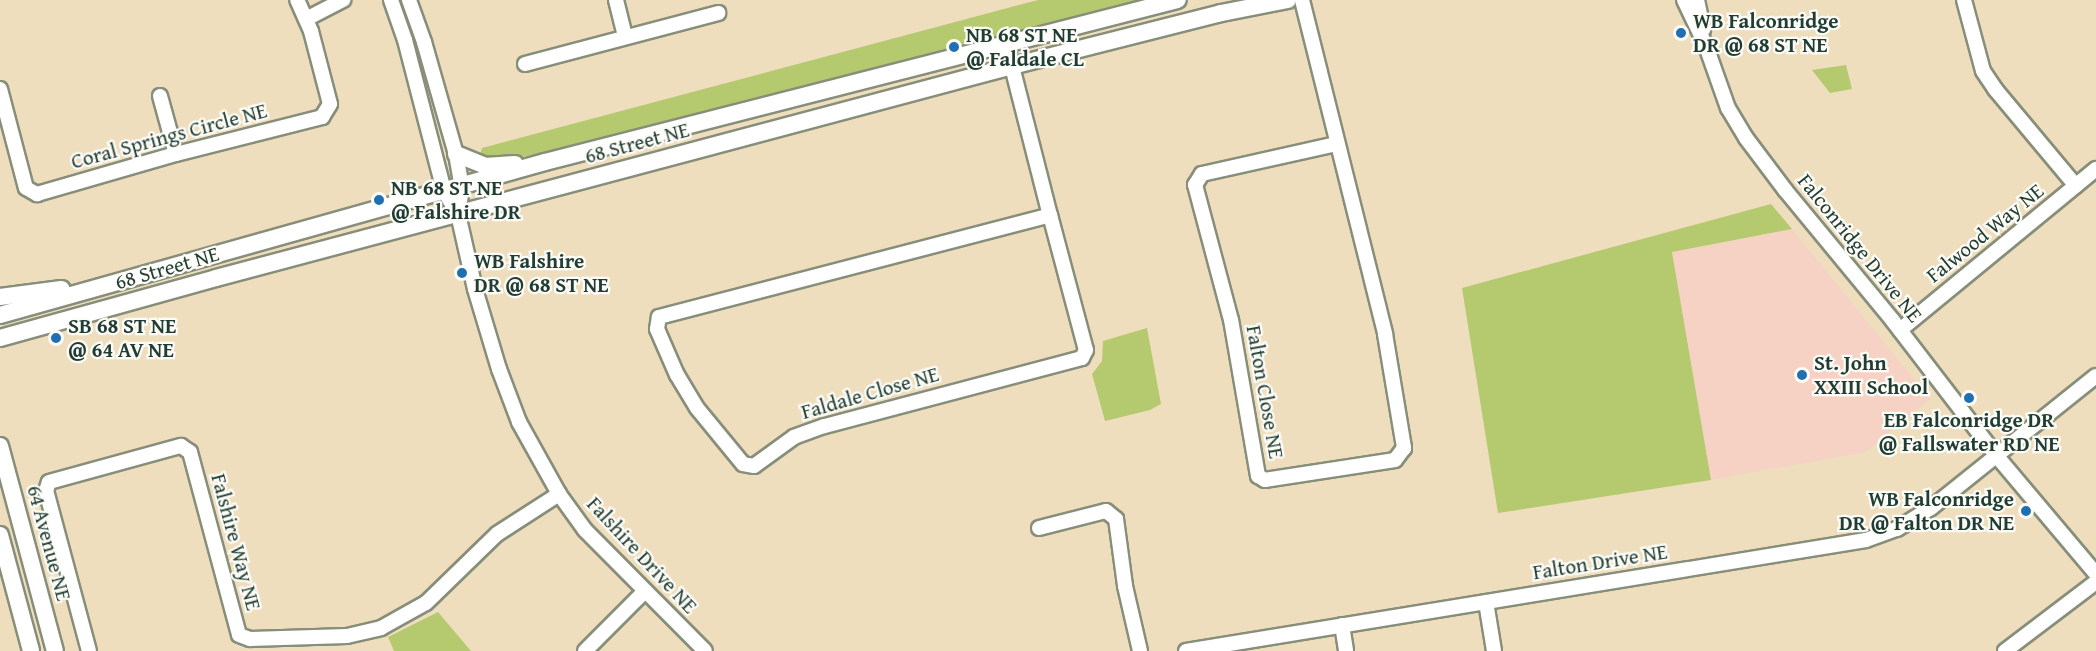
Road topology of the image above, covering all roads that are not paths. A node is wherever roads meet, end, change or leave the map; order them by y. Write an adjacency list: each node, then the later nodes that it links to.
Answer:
1 (297, 0): 13 (street, Coral Springs Circle NE)
2 (343, 0): 13 (street)
3 (390, 0): 28 (street)
4 (409, 0): 23 (street)
5 (616, 0): 14 (street)
6 (1178, 0): 15 (main road, 68 Street NE)
7 (1288, 0): 18 (main road, 68 Street NE)
8 (1302, 0): 21 (street, Falton Close NE)
9 (1684, 0): 16 (street, Falconridge Drive NE)
10 (1698, 0): 16 (street, Falconridge Drive NE)
11 (1964, 0): 26 (street)
12 (718, 14): 14 (street)
13 (306, 19): 22 (street, Coral Springs Circle NE)
14 (625, 37): 17 (street)
15 (1006, 43): 18 (street, Faldale Close NE); 24 (main road, 68 Street NE)
16 (1706, 46): 34 (street, Falconridge Drive NE)
17 (525, 64)
18 (1012, 66): 29 (main road, 68 Street NE); 30 (street, Faldale Close NE)
19 (0, 89): 22 (street, Coral Springs Circle NE)
20 (160, 96): 22 (street)
21 (1336, 144): 21 (street, Falton Close NE)
22 (176, 154)
23 (456, 154): 24 (main road); 27 (street)
24 (545, 162): 27 (main road, 68 Street NE)
25 (2096, 169): 26 (street, Falwood Way NE)
26 (2076, 186): 34 (street, Falwood Way NE)
27 (462, 187): 28 (main road, 68 Street NE); 29 (street)
28 (444, 191): 29 (street); 31 (main road, 68 Street NE)
29 (458, 214): 35 (main road, 68 Street NE); 40 (street, Falshire Drive NE)
30 (1050, 214): 30 (street, Faldale Close NE)
31 (112, 284): 32 (main road); 33 (main road, 68 Street NE)
32 (0, 297)
33 (0, 315)
34 (1900, 330): 39 (street, Falconridge Drive NE)
35 (5, 336): 36 (main road)
36 (0, 348)
37 (2096, 376): 39 (street, Falton Drive NE)
38 (0, 446): 49 (main road, 64 Avenue NE)
39 (1995, 454): 43 (street, Falconridge Drive NE); 46 (street, Falton Drive NE)
40 (559, 494): 45 (street, Falshire Drive NE); 50 (street, Falshire Way NE)
41 (1039, 528): 53 (street)
42 (0, 535): 48 (main road)
43 (2096, 574)
44 (2096, 582): 57 (street)
45 (644, 592): 51 (street); 52 (street, Falshire Drive NE)
46 (1486, 602): 47 (street, Falton Drive NE); 56 (street)
47 (1342, 626): 54 (street, Falton Drive NE); 55 (street)
48 (31, 651)
49 (55, 651)
50 (89, 651)
51 (585, 651)
52 (705, 651)
53 (1140, 651)
54 (1186, 651)
55 (1346, 651)
56 (1494, 651)
57 (2005, 651)

